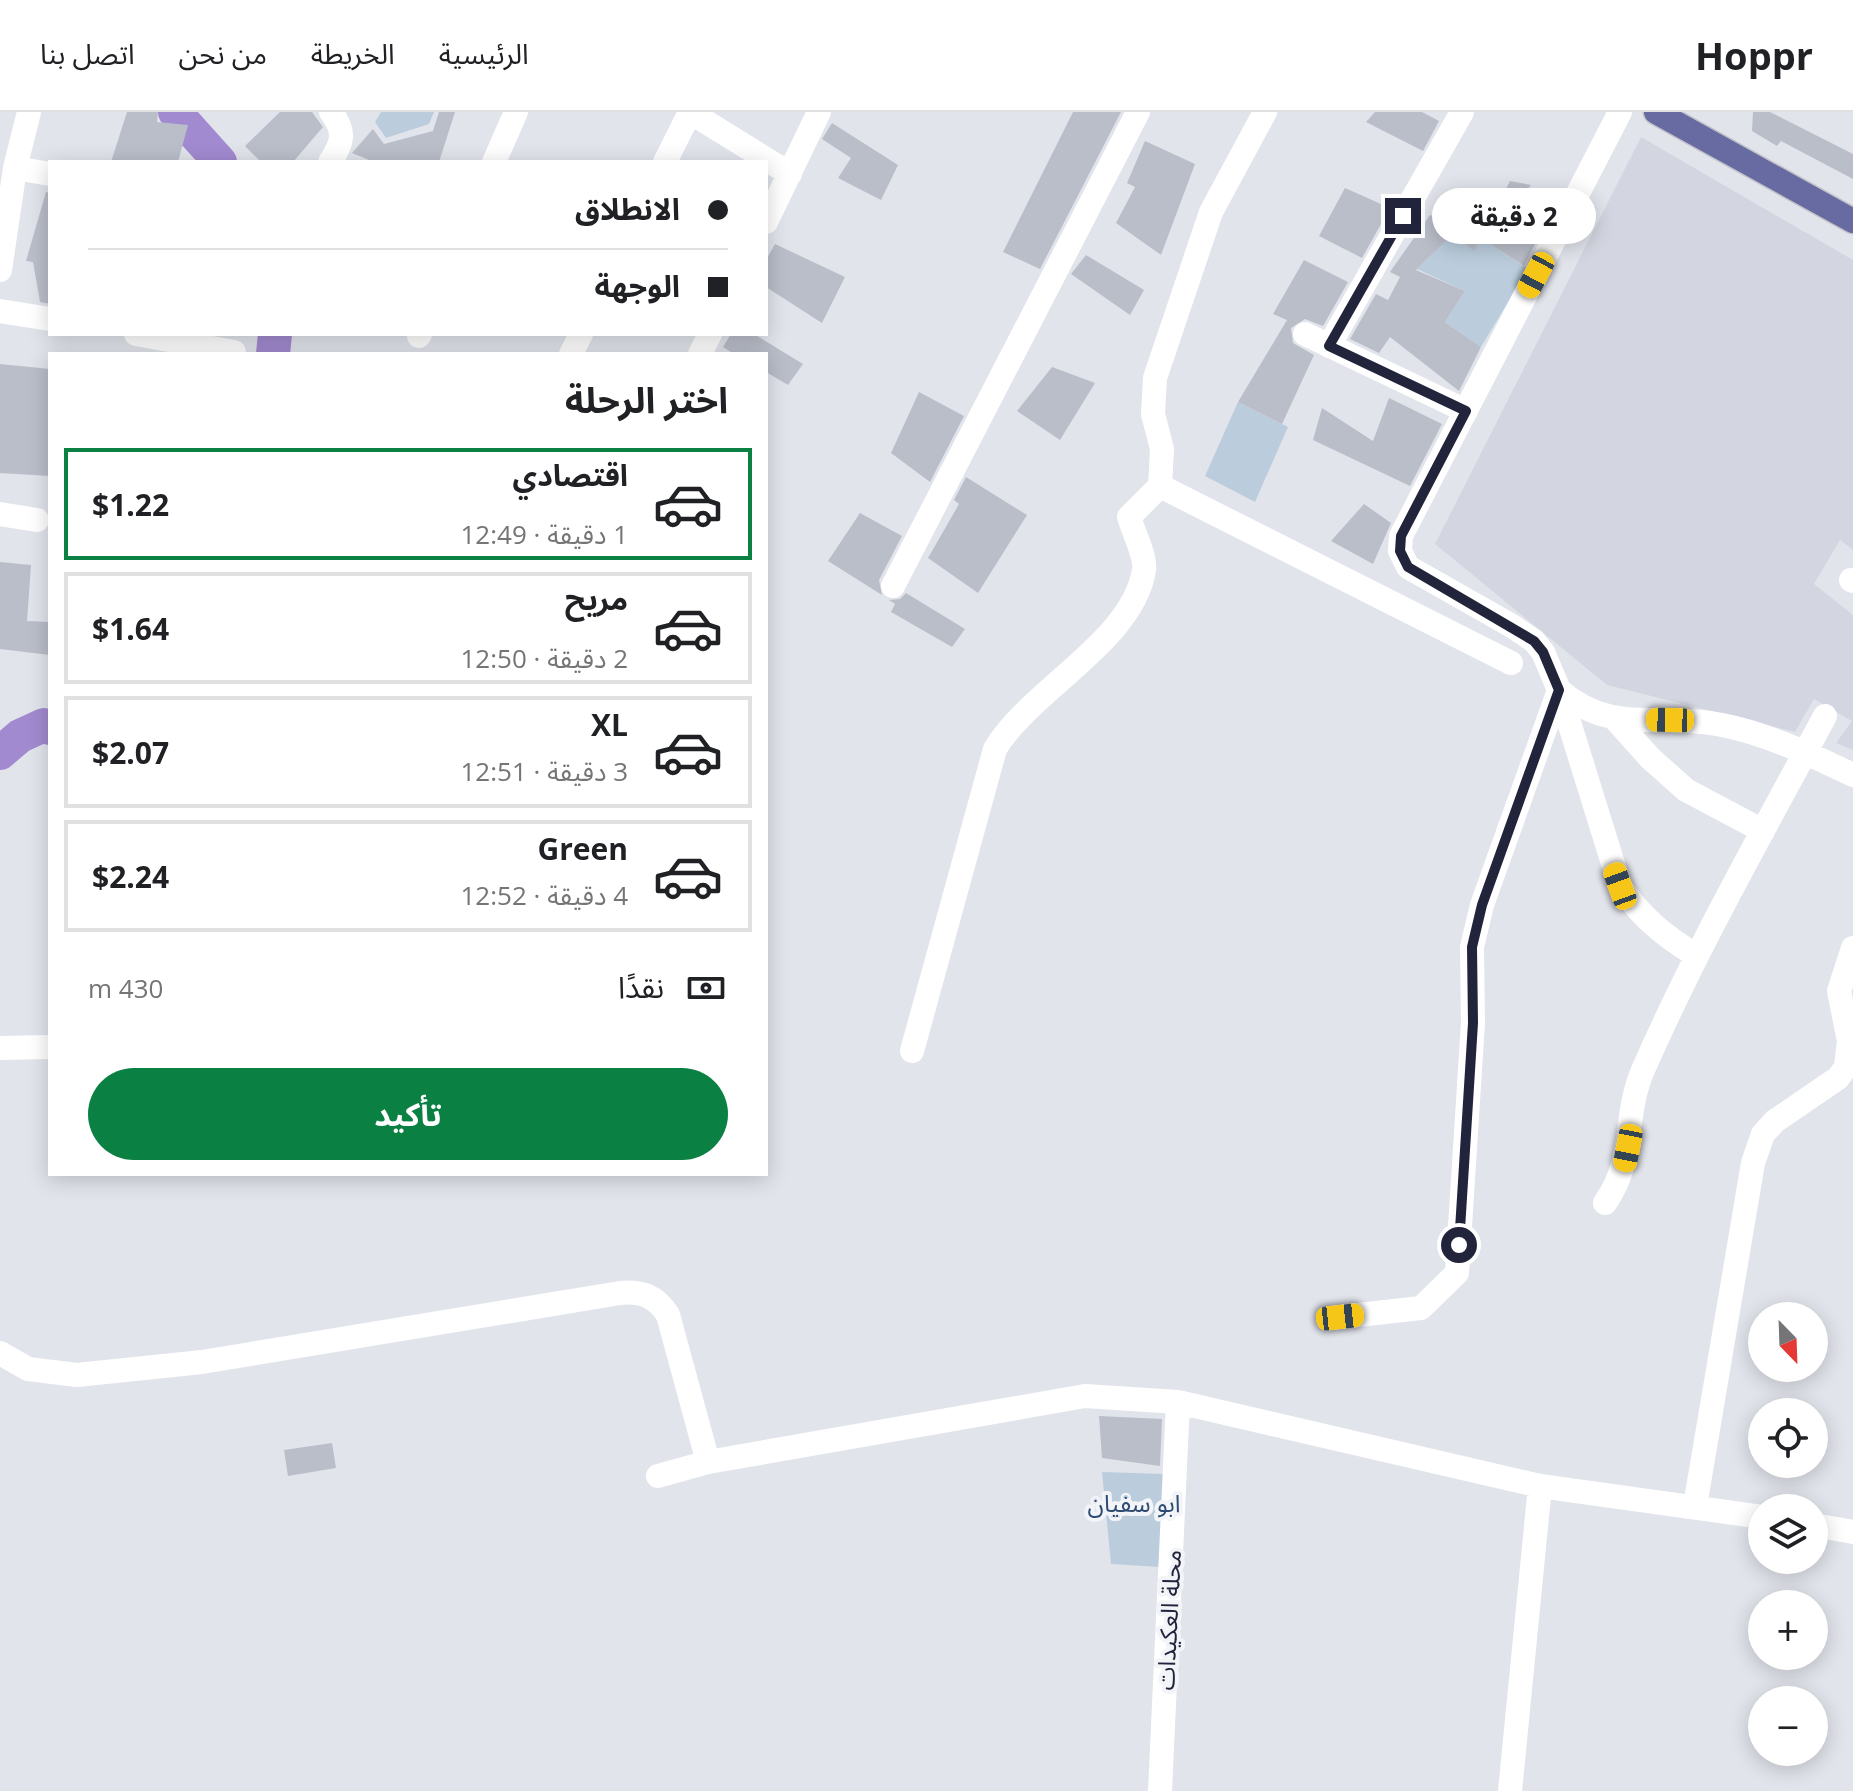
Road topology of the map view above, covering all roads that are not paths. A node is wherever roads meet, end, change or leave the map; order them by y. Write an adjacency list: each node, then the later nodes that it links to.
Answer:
1 (29, 112): 16 (street)
2 (331, 112): 11 (street)
3 (516, 112): 12 (street)
4 (690, 112): 13 (street); 14 (street)
5 (819, 112): 18 (street)
6 (1138, 112): 32 (street)
7 (1265, 112): 29 (street)
8 (1462, 112): 26 (street)
9 (1620, 112): 28 (street)
10 (1656, 112): 20 (main road)
11 (331, 160)
12 (495, 160)
13 (666, 160)
14 (767, 160)
15 (768, 160): 18 (street)
16 (15, 168): 17 (street); 21 (street)
17 (48, 174)
18 (790, 174): 19 (street)
19 (768, 218)
20 (1853, 221)
21 (0, 270)
22 (0, 311): 23 (street)
23 (48, 319)
24 (1305, 334): 26 (street)
25 (147, 336): 27 (street)
26 (1329, 346): 28 (street)
27 (234, 352)
28 (1466, 411): 34 (street)
29 (1160, 486): 33 (street); 46 (street)
30 (0, 514): 31 (street)
31 (37, 520)
32 (893, 586)
33 (1511, 663)
34 (1559, 690): 36 (street); 41 (street); 48 (street)
35 (1825, 716): 37 (street)
36 (1616, 720): 37 (street); 39 (street)
37 (1805, 752): 38 (street); 39 (street)
38 (1853, 775)
39 (1763, 831): 41 (street)
40 (1853, 948): 42 (street)
41 (1697, 956): 47 (street)
42 (1847, 980): 43 (street)
43 (1851, 1042): 54 (street)
44 (48, 1047): 45 (street)
45 (0, 1048)
46 (912, 1051)
47 (1605, 1203)
48 (1340, 1317)
49 (0, 1353): 51 (street)
50 (1178, 1402): 51 (street); 53 (street); 58 (street, محلة العكيدات)
51 (708, 1462): 52 (street)
52 (658, 1476)
53 (1540, 1486): 54 (street); 59 (street)
54 (1695, 1506): 55 (street)
55 (1748, 1515)
56 (1828, 1528): 57 (street)
57 (1853, 1532)
58 (1160, 1791)
59 (1510, 1791)

